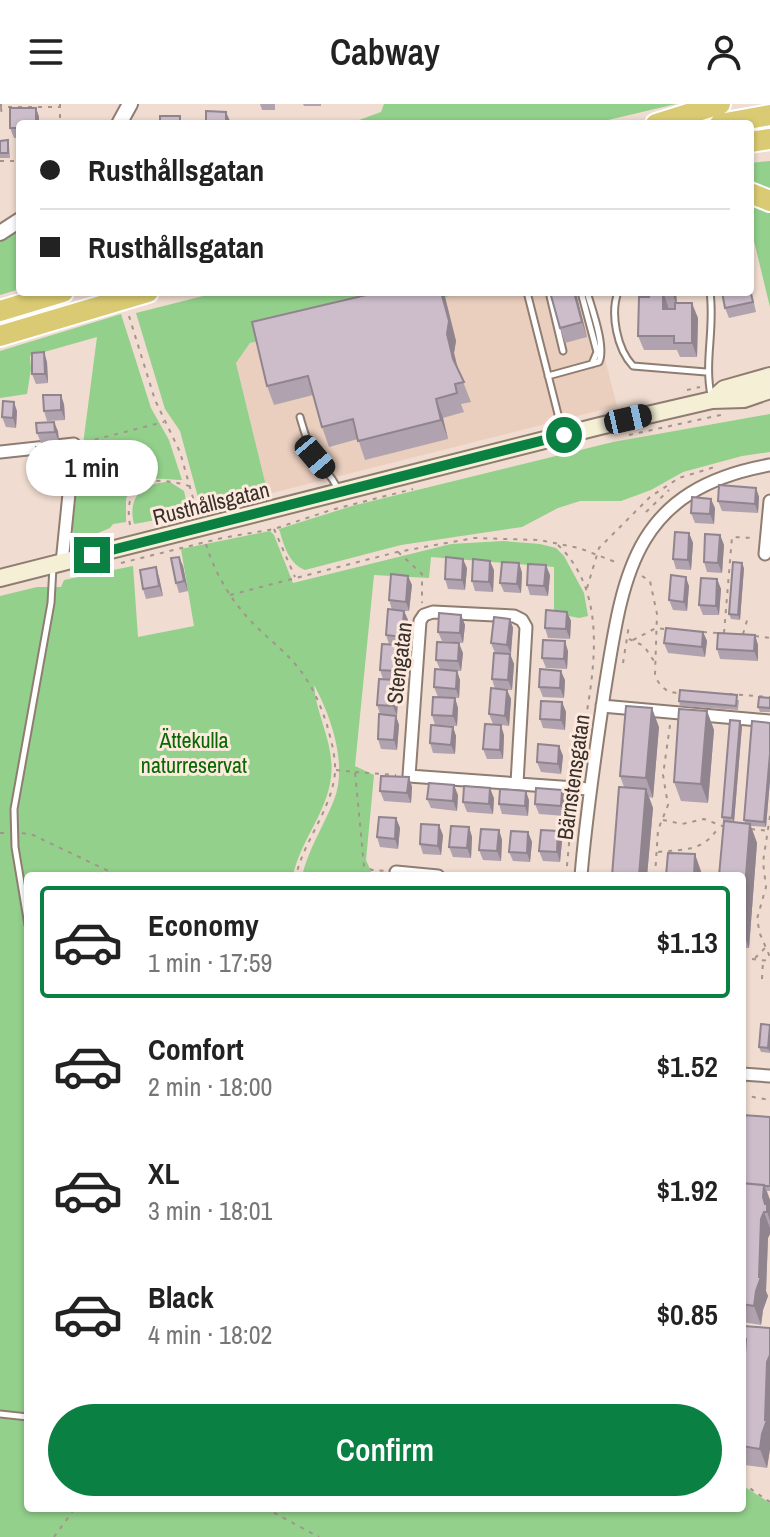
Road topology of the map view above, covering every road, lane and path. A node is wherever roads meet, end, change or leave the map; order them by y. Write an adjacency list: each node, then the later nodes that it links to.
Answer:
1 (720, 104): 6 (highway)
2 (1, 106): 3 (path); 5 (path)
3 (60, 106)
4 (770, 115): 7 (highway)
5 (2, 117)
6 (669, 120)
7 (742, 120)
8 (50, 296): 16 (highway)
9 (135, 296): 18 (highway)
10 (528, 296): 22 (lane)
11 (550, 296): 19 (lane)
12 (582, 296): 20 (lane)
13 (588, 296): 20 (lane)
14 (616, 296): 21 (lane)
15 (710, 296): 21 (lane)
16 (0, 311)
17 (128, 311): 28 (path)
18 (0, 336)
19 (563, 351)
20 (591, 364): 22 (lane)
21 (706, 372): 25 (lane)
22 (548, 376): 29 (lane)
23 (770, 376): 25 (main road, Rusthållsgatan)
24 (770, 390): 25 (main road, Rusthållsgatan)
25 (712, 400): 29 (main road, Rusthållsgatan)
26 (730, 413): 30 (path)
27 (300, 417): 37 (lane)
28 (165, 421): 31 (path); 34 (path)
29 (564, 435): 37 (main road, Rusthållsgatan)
30 (622, 436)
31 (74, 444): 32 (street); 51 (street)
32 (0, 452)
33 (770, 465): 71 (street)
34 (190, 486): 39 (path); 43 (path)
35 (414, 489): 44 (path)
36 (669, 490): 41 (path)
37 (338, 493): 51 (main road, Rusthållsgatan)
38 (770, 501): 45 (street)
39 (195, 505): 40 (path); 42 (path)
40 (230, 506)
41 (648, 510)
42 (197, 512)
43 (130, 525)
44 (274, 529): 52 (path); 55 (path)
45 (766, 540): 49 (street); 63 (path)
46 (206, 544): 56 (path)
47 (557, 544): 48 (path); 50 (path); 78 (path)
48 (397, 552): 55 (path); 57 (path)
49 (765, 554)
50 (618, 563)
51 (57, 564): 54 (main road, Rusthållsgatan); 86 (lane)
52 (115, 564)
53 (641, 575): 60 (path)
54 (0, 578)
55 (296, 579): 56 (path)
56 (230, 595): 74 (path)
57 (424, 615): 76 (street, Stengatan); 77 (street, Stengatan)
58 (748, 617): 64 (path)
59 (629, 627): 67 (path)
60 (656, 628): 61 (path); 66 (path); 66 (path)
61 (670, 629)
62 (697, 632): 63 (path)
63 (724, 634): 64 (path)
64 (743, 635): 65 (path)
65 (770, 638)
66 (654, 662): 68 (path)
67 (623, 663)
68 (686, 693)
69 (726, 694): 70 (path)
70 (770, 697)
71 (602, 706): 72 (street, Bärnstensgatan); 79 (street, Bärnstensgatan)
72 (674, 712): 73 (street, Bärnstensgatan); 81 (path)
73 (770, 721)
74 (335, 770): 75 (path); 89 (path)
75 (355, 772): 76 (path); 90 (path)
76 (409, 776): 77 (street)
77 (517, 783): 78 (street)
78 (574, 787): 79 (street); 91 (path)
79 (589, 789): 92 (street, Bärnstensgatan)
80 (770, 816): 85 (path)
81 (663, 820): 82 (path); 87 (path)
82 (719, 827): 83 (path); 87 (path)
83 (728, 828)
84 (738, 828): 85 (path)
85 (769, 831): 95 (path)
86 (14, 833): 88 (path); 94 (lane)
87 (658, 852): 93 (path)
88 (111, 872)
89 (297, 872)
90 (396, 872)
91 (566, 872)
92 (581, 872)
93 (656, 872)
94 (24, 899)
95 (766, 947): 97 (path); 98 (path)
96 (746, 958): 97 (path)
97 (753, 959): 99 (path)
98 (770, 959): 99 (path)
99 (763, 960): 100 (path)
100 (762, 979)
101 (746, 1074): 102 (street)
102 (770, 1076)
103 (746, 1096): 104 (path)
104 (770, 1100)
105 (0, 1414): 106 (lane)
106 (24, 1417)
107 (746, 1486): 108 (path)
108 (770, 1502)
109 (72, 1512): 111 (path)
110 (272, 1512): 112 (path)
111 (54, 1537)
112 (319, 1537)

